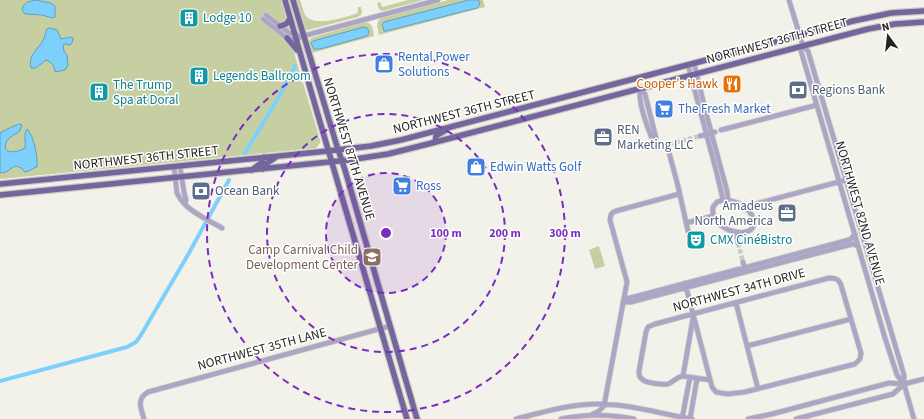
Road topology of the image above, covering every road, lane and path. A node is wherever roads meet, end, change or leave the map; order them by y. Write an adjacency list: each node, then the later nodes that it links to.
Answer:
1 (285, 0): 7 (main road, NORTHWEST 87TH AVENUE)
2 (293, 0): 11 (main road, NORTHWEST 87TH AVENUE)
3 (438, 0): 11 (street)
4 (789, 0): 12 (street, NORTHWEST 82ND AVENUE)
5 (912, 11): 6 (main road, NORTHWEST 36TH STREET); 8 (main road); 12 (main road, NORTHWEST 36TH STREET)
6 (924, 11)
7 (290, 19): 10 (main road); 13 (main road, NORTHWEST 87TH AVENUE)
8 (915, 22): 9 (main road, NORTHWEST 36TH STREET); 15 (main road, NORTHWEST 36TH STREET)
9 (924, 22)
10 (280, 26): 13 (street); 14 (street)
11 (303, 36): 13 (street); 23 (main road, NORTHWEST 87TH AVENUE)
12 (800, 36): 15 (street, NORTHWEST 82ND AVENUE); 17 (main road, NORTHWEST 36TH STREET)
13 (295, 37): 14 (street); 16 (main road, NORTHWEST 87TH AVENUE)
14 (286, 38): 16 (main road)
15 (803, 46): 18 (main road, NORTHWEST 36TH STREET); 24 (street, NORTHWEST 82ND AVENUE); 28 (street, NORTHWEST 82ND AVENUE)
16 (300, 53): 19 (main road, NORTHWEST 87TH AVENUE)
17 (691, 64): 18 (street); 20 (main road, NORTHWEST 36TH STREET)
18 (694, 75): 21 (main road, NORTHWEST 36TH STREET); 31 (street)
19 (307, 78): 23 (main road); 38 (main road, NORTHWEST 87TH AVENUE)
20 (636, 78): 21 (main road); 22 (main road, NORTHWEST 36TH STREET)
21 (640, 89): 25 (main road, NORTHWEST 36TH STREET); 26 (street); 27 (street)
22 (571, 96): 25 (main road); 29 (main road, NORTHWEST 36TH STREET)
23 (322, 100): 37 (main road, NORTHWEST 87TH AVENUE)
24 (817, 105): 28 (street); 30 (street); 35 (street, NORTHWEST 82ND AVENUE)
25 (573, 106): 33 (main road, NORTHWEST 36TH STREET)
26 (650, 112): 27 (street); 36 (street)
27 (644, 114): 36 (street)
28 (827, 115): 34 (street, NORTHWEST 82ND AVENUE)
29 (449, 127): 33 (main road); 37 (main road, NORTHWEST 36TH STREET)
30 (721, 130)
31 (711, 133): 32 (street); 55 (street)
32 (700, 136)
33 (435, 142): 41 (main road, NORTHWEST 36TH STREET)
34 (836, 145): 35 (street); 49 (street, NORTHWEST 82ND AVENUE)
35 (829, 147): 50 (street, NORTHWEST 82ND AVENUE)
36 (656, 148): 53 (street)
37 (338, 150): 38 (main road, NORTHWEST 36TH STREET); 41 (main road, NORTHWEST 87TH AVENUE)
38 (328, 151): 39 (main road, NORTHWEST 36TH STREET); 42 (main road, NORTHWEST 87TH AVENUE)
39 (278, 156): 40 (main road, NORTHWEST 36TH STREET); 44 (main road)
40 (264, 158): 43 (main road, NORTHWEST 36TH STREET); 45 (main road)
41 (342, 161): 42 (main road, NORTHWEST 36TH STREET); 68 (main road, NORTHWEST 87TH AVENUE)
42 (332, 162): 44 (main road, NORTHWEST 36TH STREET); 70 (main road, NORTHWEST 87TH AVENUE)
43 (177, 166): 46 (street); 47 (main road, NORTHWEST 36TH STREET); 48 (street)
44 (263, 169): 45 (main road, NORTHWEST 36TH STREET)
45 (252, 170): 46 (main road, NORTHWEST 36TH STREET)
46 (182, 177): 48 (main road, NORTHWEST 36TH STREET); 56 (street)
47 (56, 178): 51 (main road, NORTHWEST 36TH STREET); 52 (main road)
48 (175, 178): 52 (main road, NORTHWEST 36TH STREET); 56 (street)
49 (846, 180): 50 (street); 77 (street, NORTHWEST 82ND AVENUE)
50 (839, 182): 57 (street); 63 (street, NORTHWEST 82ND AVENUE)
51 (0, 184)
52 (57, 189): 54 (main road, NORTHWEST 36TH STREET)
53 (679, 194): 59 (street); 72 (street)
54 (0, 195)
55 (725, 200): 57 (street); 58 (street)
56 (185, 204): 60 (street)
57 (747, 210): 62 (street)
58 (713, 216): 59 (street); 62 (street)
59 (686, 223): 61 (street)
60 (222, 228)
61 (688, 231)
62 (736, 232): 64 (street)
63 (855, 234): 65 (street, NORTHWEST 82ND AVENUE); 66 (street)
64 (738, 243)
65 (858, 246): 66 (street); 74 (street, NORTHWEST 82ND AVENUE)
66 (803, 255): 69 (street)
67 (743, 262): 69 (street)
68 (374, 270): 70 (main road); 78 (main road, NORTHWEST 87TH AVENUE)
69 (745, 270): 71 (street)
70 (364, 273): 79 (main road, NORTHWEST 87TH AVENUE)
71 (685, 285): 72 (street); 75 (street)
72 (624, 300): 88 (street)
73 (736, 303): 75 (street, NORTHWEST 34TH DRIVE); 76 (street, NORTHWEST 34TH DRIVE); 80 (street)
74 (877, 310): 77 (street); 86 (street, NORTHWEST 82ND AVENUE)
75 (693, 314): 81 (street); 81 (street, NORTHWEST 34TH DRIVE); 85 (street)
76 (851, 318): 80 (street); 87 (street)
77 (887, 319): 86 (street, NORTHWEST 82ND AVENUE)
78 (390, 326): 79 (street, NORTHWEST 35TH LANE); 93 (main road, NORTHWEST 87TH AVENUE)
79 (381, 329): 91 (street, NORTHWEST 35TH LANE); 92 (main road, NORTHWEST 87TH AVENUE)
80 (747, 346): 87 (street)
81 (683, 376): 82 (street)
82 (690, 377): 83 (street); 90 (street)
83 (697, 379): 85 (street); 97 (street)
84 (924, 379): 86 (street)
85 (710, 380): 87 (street)
86 (904, 384): 98 (street); 99 (street); 100 (street, NORTHWEST 82ND AVENUE)
87 (758, 389)
88 (604, 404): 89 (street); 90 (street); 94 (street)
89 (591, 415): 95 (street); 96 (street)
90 (682, 418): 97 (street)
91 (144, 419)
92 (407, 419)
93 (418, 419)
94 (516, 419)
95 (561, 419)
96 (634, 419)
97 (691, 419)
98 (748, 419)
99 (796, 419)
100 (914, 419)

